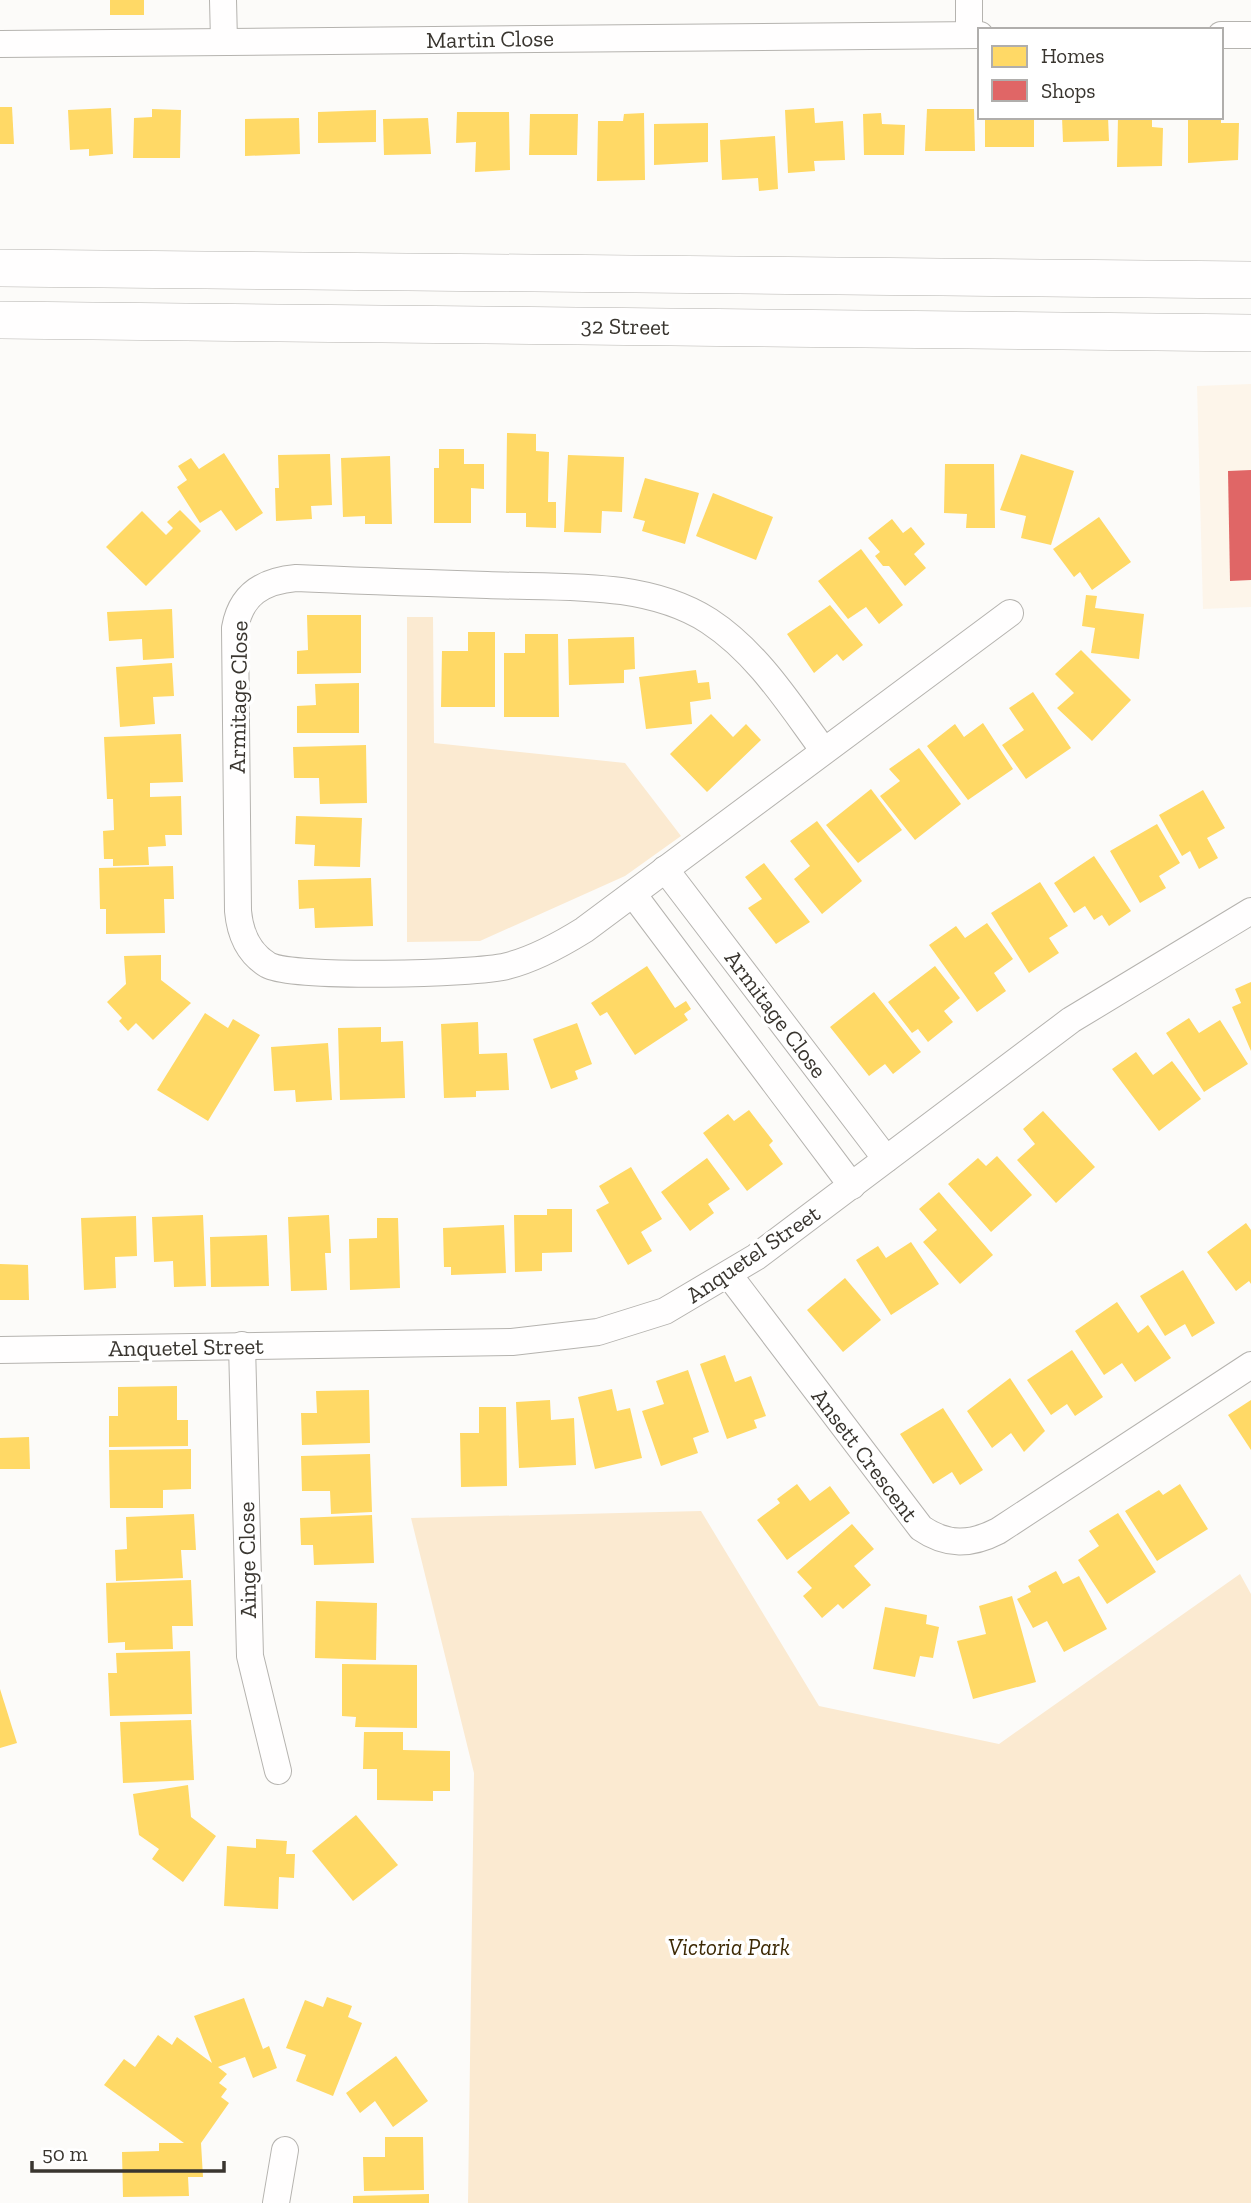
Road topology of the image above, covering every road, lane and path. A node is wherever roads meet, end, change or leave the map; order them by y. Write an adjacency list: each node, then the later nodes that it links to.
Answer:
1 (223, 0): 6 (street)
2 (969, 0): 3 (street)
3 (975, 35): 6 (street, Martin Close)
4 (1223, 35): 5 (street)
5 (1251, 35)
6 (224, 41): 7 (street, Martin Close)
7 (0, 44)
8 (0, 268): 9 (main road)
9 (1251, 280)
10 (0, 320): 11 (main road, 32 Street)
11 (1251, 333)
12 (1010, 613): 13 (street, Armitage Close)
13 (824, 751): 14 (street, Armitage Close); 15 (street, Armitage Close)
14 (665, 869): 15 (street, Armitage Close); 17 (street, Armitage Close)
15 (633, 894): 18 (street, Armitage Close)
16 (1251, 911): 19 (street, Anquetel Street)
17 (773, 1009): 18 (street); 19 (street, Armitage Close)
18 (739, 1037): 20 (street, Armitage Close)
19 (887, 1159): 20 (street, Anquetel Street)
20 (852, 1186): 21 (street, Anquetel Street)
21 (729, 1275): 22 (street, Anquetel Street); 24 (street, Ansett Crescent)
22 (242, 1345): 23 (street, Anquetel Street); 25 (street, Ainge Close)
23 (0, 1350)
24 (1251, 1365)
25 (278, 1770)
26 (285, 2150): 27 (street)
27 (276, 2203)

